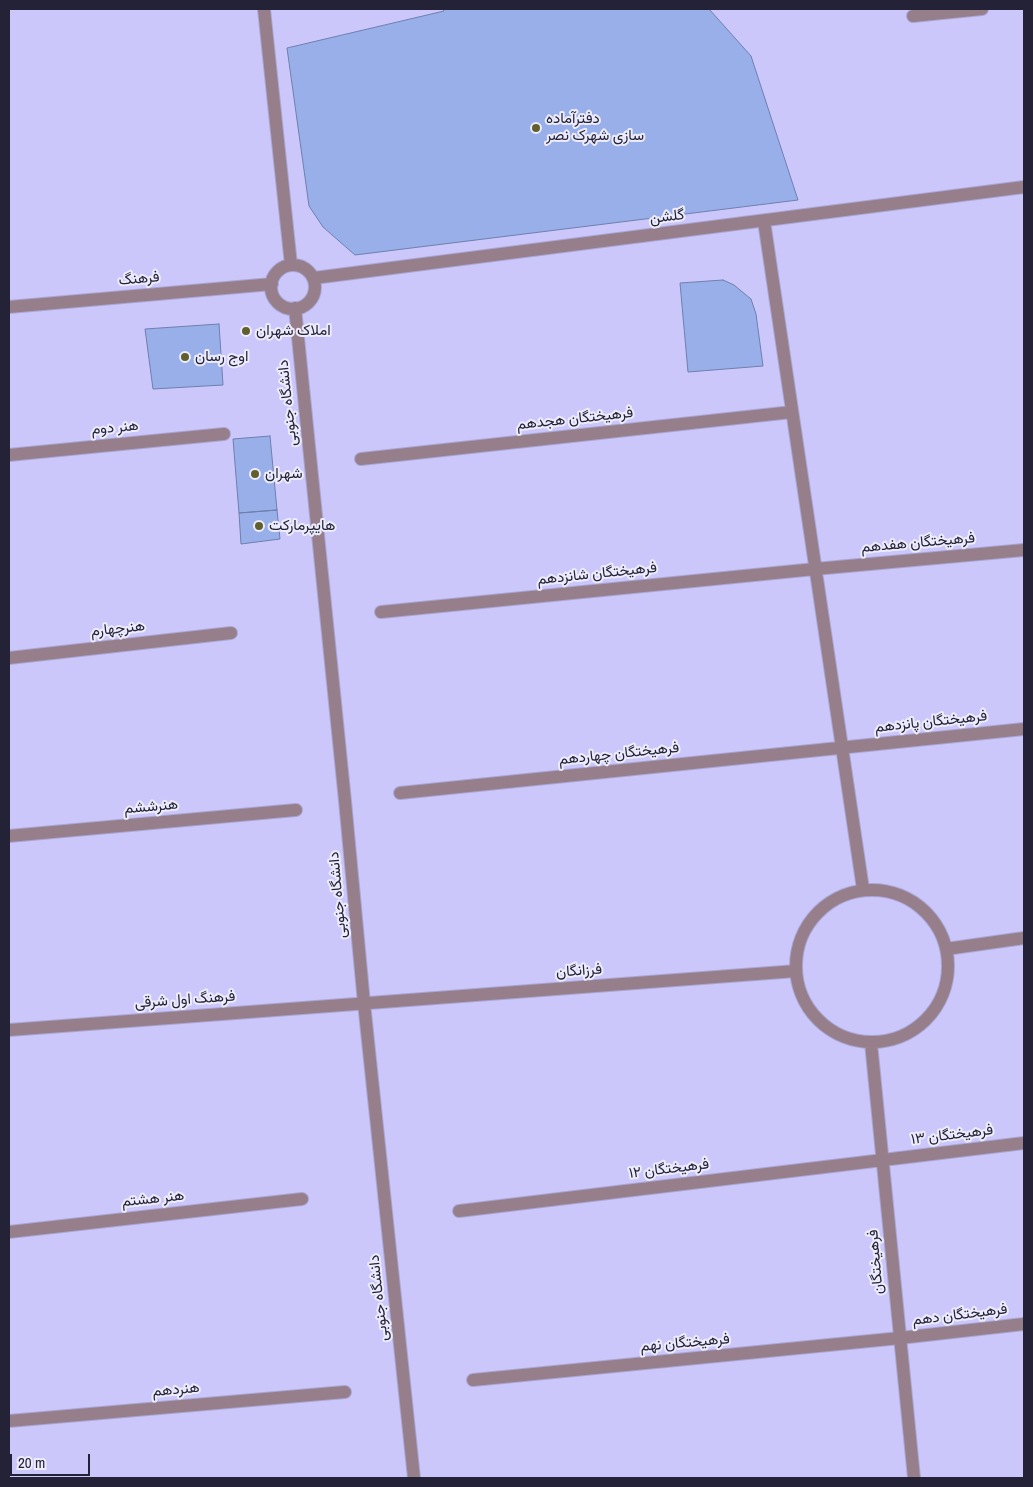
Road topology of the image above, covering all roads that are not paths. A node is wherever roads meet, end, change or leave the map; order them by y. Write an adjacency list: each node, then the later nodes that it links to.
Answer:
1 (264, 9): 6 (street)
2 (982, 9): 3 (street)
3 (913, 16)
4 (1024, 186): 5 (street, گلشن)
5 (764, 221): 7 (street, گلشن); 11 (street)
6 (291, 265): 7 (street); 8 (street)
7 (314, 278): 10 (street)
8 (272, 284): 9 (street, فرهنگ); 10 (street)
9 (9, 307)
10 (295, 308): 29 (street, دانشگاه جنوبی)
11 (792, 412): 14 (street, فرهیختگان هجدهم); 16 (street)
12 (224, 434): 13 (street, هنر دوم)
13 (9, 455)
14 (361, 459)
15 (1024, 550): 16 (street, فرهیختگان هفدهم)
16 (815, 569): 17 (street, فرهیختگان شانزدهم); 21 (street)
17 (381, 612)
18 (230, 633): 19 (street, هنرچهارم)
19 (9, 658)
20 (1024, 729): 21 (street, فرهیختگان پانزدهم)
21 (842, 748): 22 (street, فرهیختگان چهاردهم); 25 (street)
22 (400, 793)
23 (296, 810): 24 (street, هنرششم)
24 (9, 836)
25 (862, 889): 27 (street); 28 (street)
26 (1024, 938): 27 (street)
27 (946, 949): 31 (street)
28 (796, 971): 29 (street, فرزانگان); 31 (street)
29 (364, 1003): 30 (street, فرهنگ اول شرقی); 42 (street, دانشگاه جنوبی)
30 (9, 1030)
31 (871, 1043): 33 (street, فرهیختگان)
32 (1024, 1143): 33 (street, فرهیختگان ۱۳)
33 (883, 1160): 35 (street, فرهیختگان ۱۲); 38 (street, فرهیختگان)
34 (302, 1199): 36 (street, هنر هشتم)
35 (460, 1211)
36 (9, 1232)
37 (1024, 1324): 38 (street, فرهیختگان دهم)
38 (900, 1338): 39 (street, فرهیختگان نهم); 43 (street, فرهیختگان)
39 (473, 1380)
40 (345, 1392): 41 (street, هنردهم)
41 (9, 1421)
42 (414, 1478)
43 (914, 1478)

